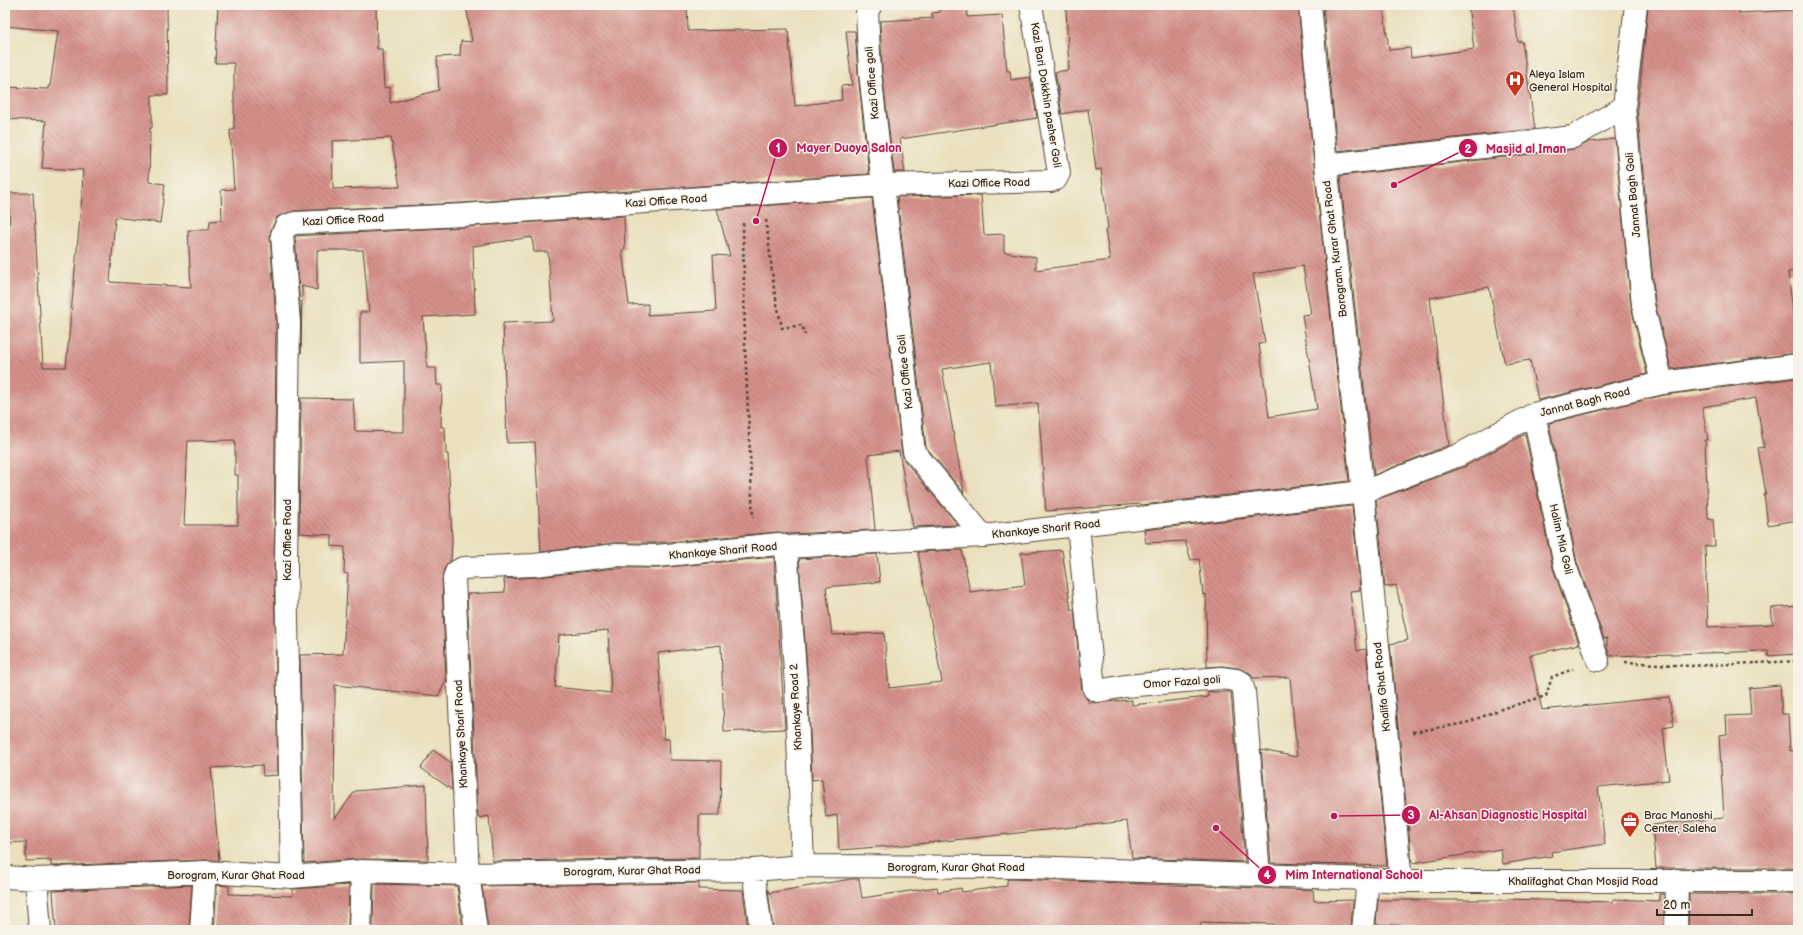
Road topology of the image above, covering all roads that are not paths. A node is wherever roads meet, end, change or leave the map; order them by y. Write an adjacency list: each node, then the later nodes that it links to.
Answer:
1 (871, 5): 8 (street, Kazi Office goli)
2 (1031, 5): 7 (street, Kazi Bari Dokkhin pasher Goli)
3 (1310, 5): 6 (street, Borogram, Kurar Ghat Road)
4 (1636, 5): 5 (street, Jannat Bagh Goli)
5 (1624, 107): 6 (street); 10 (street, Jannat Bagh Goli)
6 (1326, 165): 12 (street, Borogram, Kurar Ghat Road)
7 (1050, 181): 8 (street, Kazi Office Road)
8 (884, 185): 14 (street, Kazi Office Goli); 24 (street, Kazi Office Road)
9 (1798, 365): 10 (street, Jannat Bagh Road)
10 (1662, 383): 11 (street, Jannat Bagh Road)
11 (1534, 414): 12 (street, Jannat Bagh Road); 16 (street, Halim Mia Goli)
12 (1363, 492): 13 (street, Khankaye Sharif Road); 29 (street, Khalifa Ghat Road)
13 (1078, 525): 14 (street, Khankaye Sharif Road); 22 (street, Omor Fazal goli)
14 (982, 536): 15 (street, Khankaye Sharif Road)
15 (786, 547): 17 (street, Khankaye Road 2); 21 (street, Khankaye Sharif Road)
16 (1598, 660)
17 (803, 866): 19 (street, Borogram, Kurar Ghat Road); 22 (street, Borogram, Kurar Ghat Road)
18 (362, 870): 21 (street, Borogram, Kurar Ghat Road); 24 (street, Borogram, Kurar Ghat Road); 32 (street)
19 (753, 870): 21 (street, Borogram, Kurar Ghat Road); 34 (street)
20 (205, 872): 24 (street, Borogram, Kurar Ghat Road); 25 (street, Borogram, Kurar Ghat Road); 31 (street)
21 (468, 874): 33 (street)
22 (1259, 875): 26 (street)
23 (5, 877): 25 (street, Borogram, Kurar Ghat Road)
24 (292, 877)
25 (36, 879): 30 (street)
26 (1368, 879): 29 (street, Khalifaghat Chan Mosjid Road); 35 (street)
27 (1677, 880): 28 (street, Khalifaghat Chan Mosjid Road); 29 (street, Khalifaghat Chan Mosjid Road); 36 (street)
28 (1798, 881)
29 (1401, 882)
30 (40, 930)
31 (201, 930)
32 (360, 930)
33 (476, 930)
34 (760, 930)
35 (1363, 930)
36 (1676, 930)

